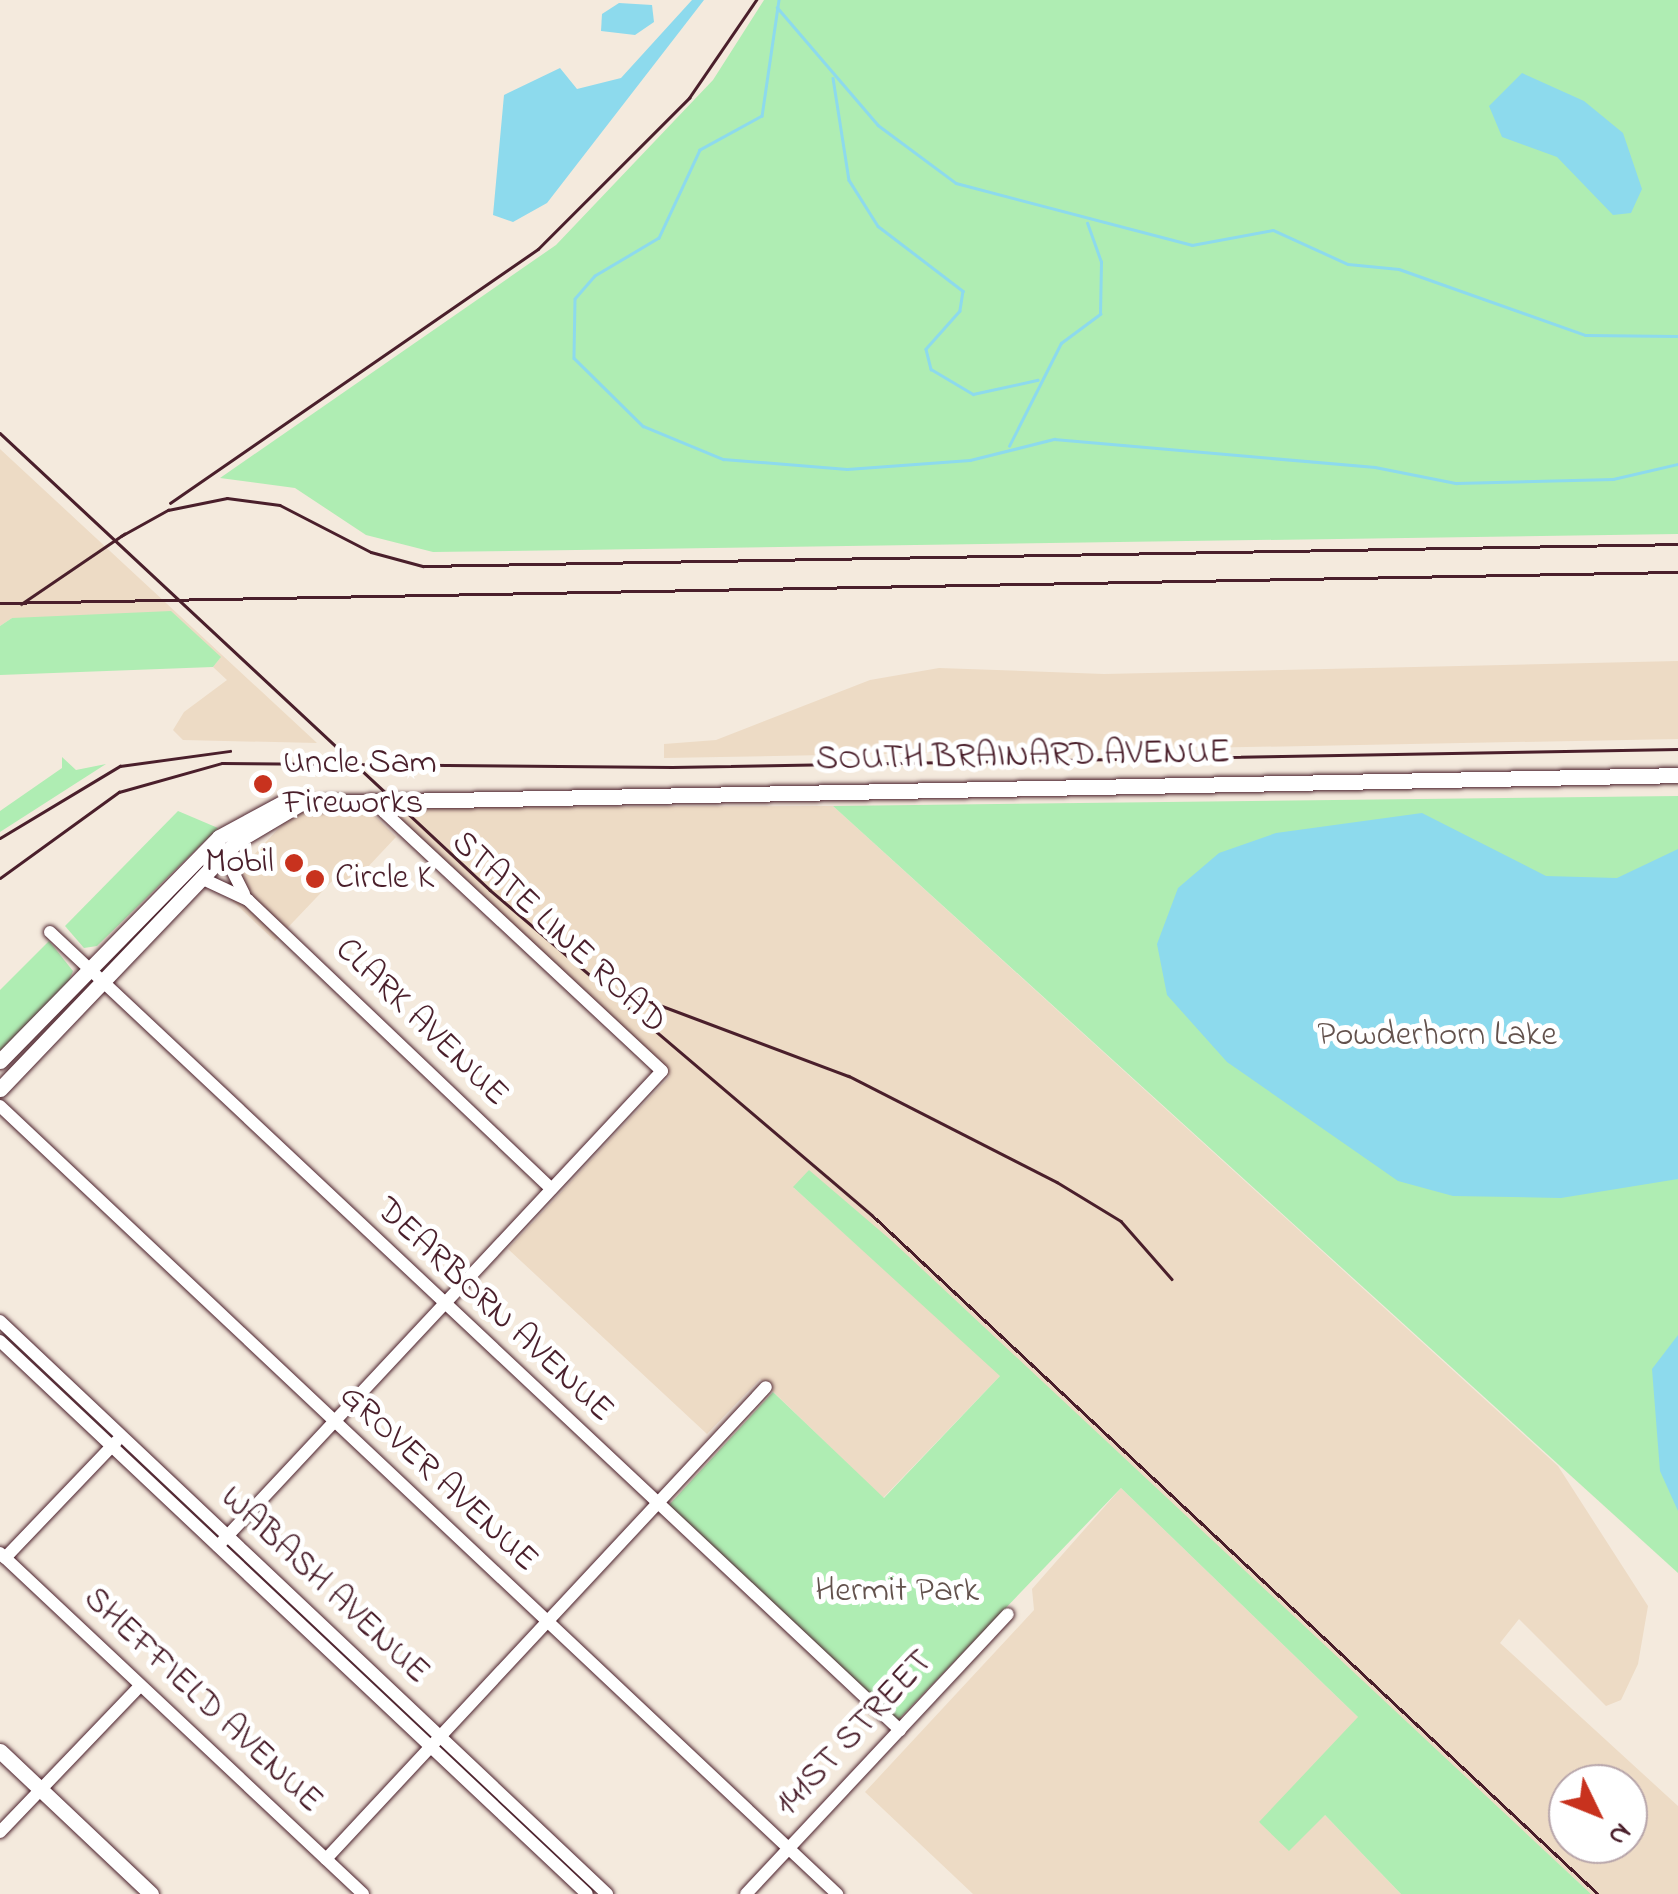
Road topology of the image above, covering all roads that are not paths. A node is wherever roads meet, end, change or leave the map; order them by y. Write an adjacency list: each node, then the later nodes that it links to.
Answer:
1 (1678, 776): 2 (main road, SOUTH BRAINARD AVENUE)
2 (369, 798): 3 (main road, SOUTH BRAINARD AVENUE); 13 (street, STATE LINE ROAD)
3 (302, 803): 4 (main road); 8 (main road, SOUTH BRAINARD AVENUE)
4 (224, 854): 5 (main road); 6 (street, CLARK AVENUE)
5 (202, 878): 6 (street, CLARK AVENUE); 9 (main road)
6 (248, 900): 13 (street, CLARK AVENUE)
7 (50, 932): 8 (street, DEARBORN AVENUE)
8 (89, 969): 9 (street, DEARBORN AVENUE); 10 (main road, SOUTH BRAINARD AVENUE)
9 (103, 982): 11 (main road); 14 (street, DEARBORN AVENUE)
10 (0, 1061)
11 (0, 1090)
12 (0, 1106): 18 (street, GROVER AVENUE)
13 (552, 1189): 14 (street)
14 (444, 1305): 18 (street); 20 (street, DEARBORN AVENUE)
15 (0, 1321): 19 (street, WABASH AVENUE)
16 (0, 1342): 19 (street, WABASH AVENUE)
17 (766, 1387): 20 (street)
18 (334, 1422): 21 (street); 24 (street, GROVER AVENUE)
19 (117, 1442): 21 (street, WABASH AVENUE); 22 (street)
20 (656, 1505): 24 (street); 26 (street, DEARBORN AVENUE)
21 (223, 1541): 27 (street, WABASH AVENUE)
22 (3, 1555): 25 (street, SHEFFIELD AVENUE)
23 (1008, 1614): 26 (street, 141ST STREET)
24 (547, 1622): 27 (street); 31 (street, GROVER AVENUE)
25 (140, 1686): 29 (street); 32 (street, SHEFFIELD AVENUE)
26 (900, 1730): 31 (street, 141ST STREET)
27 (435, 1742): 32 (street); 35 (street, WABASH AVENUE); 36 (street, WABASH AVENUE)
28 (0, 1751): 29 (main road)
29 (40, 1790): 30 (street); 34 (main road)
30 (0, 1832)
31 (789, 1848): 37 (street, 141ST STREET); 38 (street, GROVER AVENUE)
32 (326, 1859): 33 (street, SHEFFIELD AVENUE)
33 (355, 1892)
34 (151, 1894)
35 (587, 1894)
36 (607, 1894)
37 (746, 1894)
38 (837, 1894)

